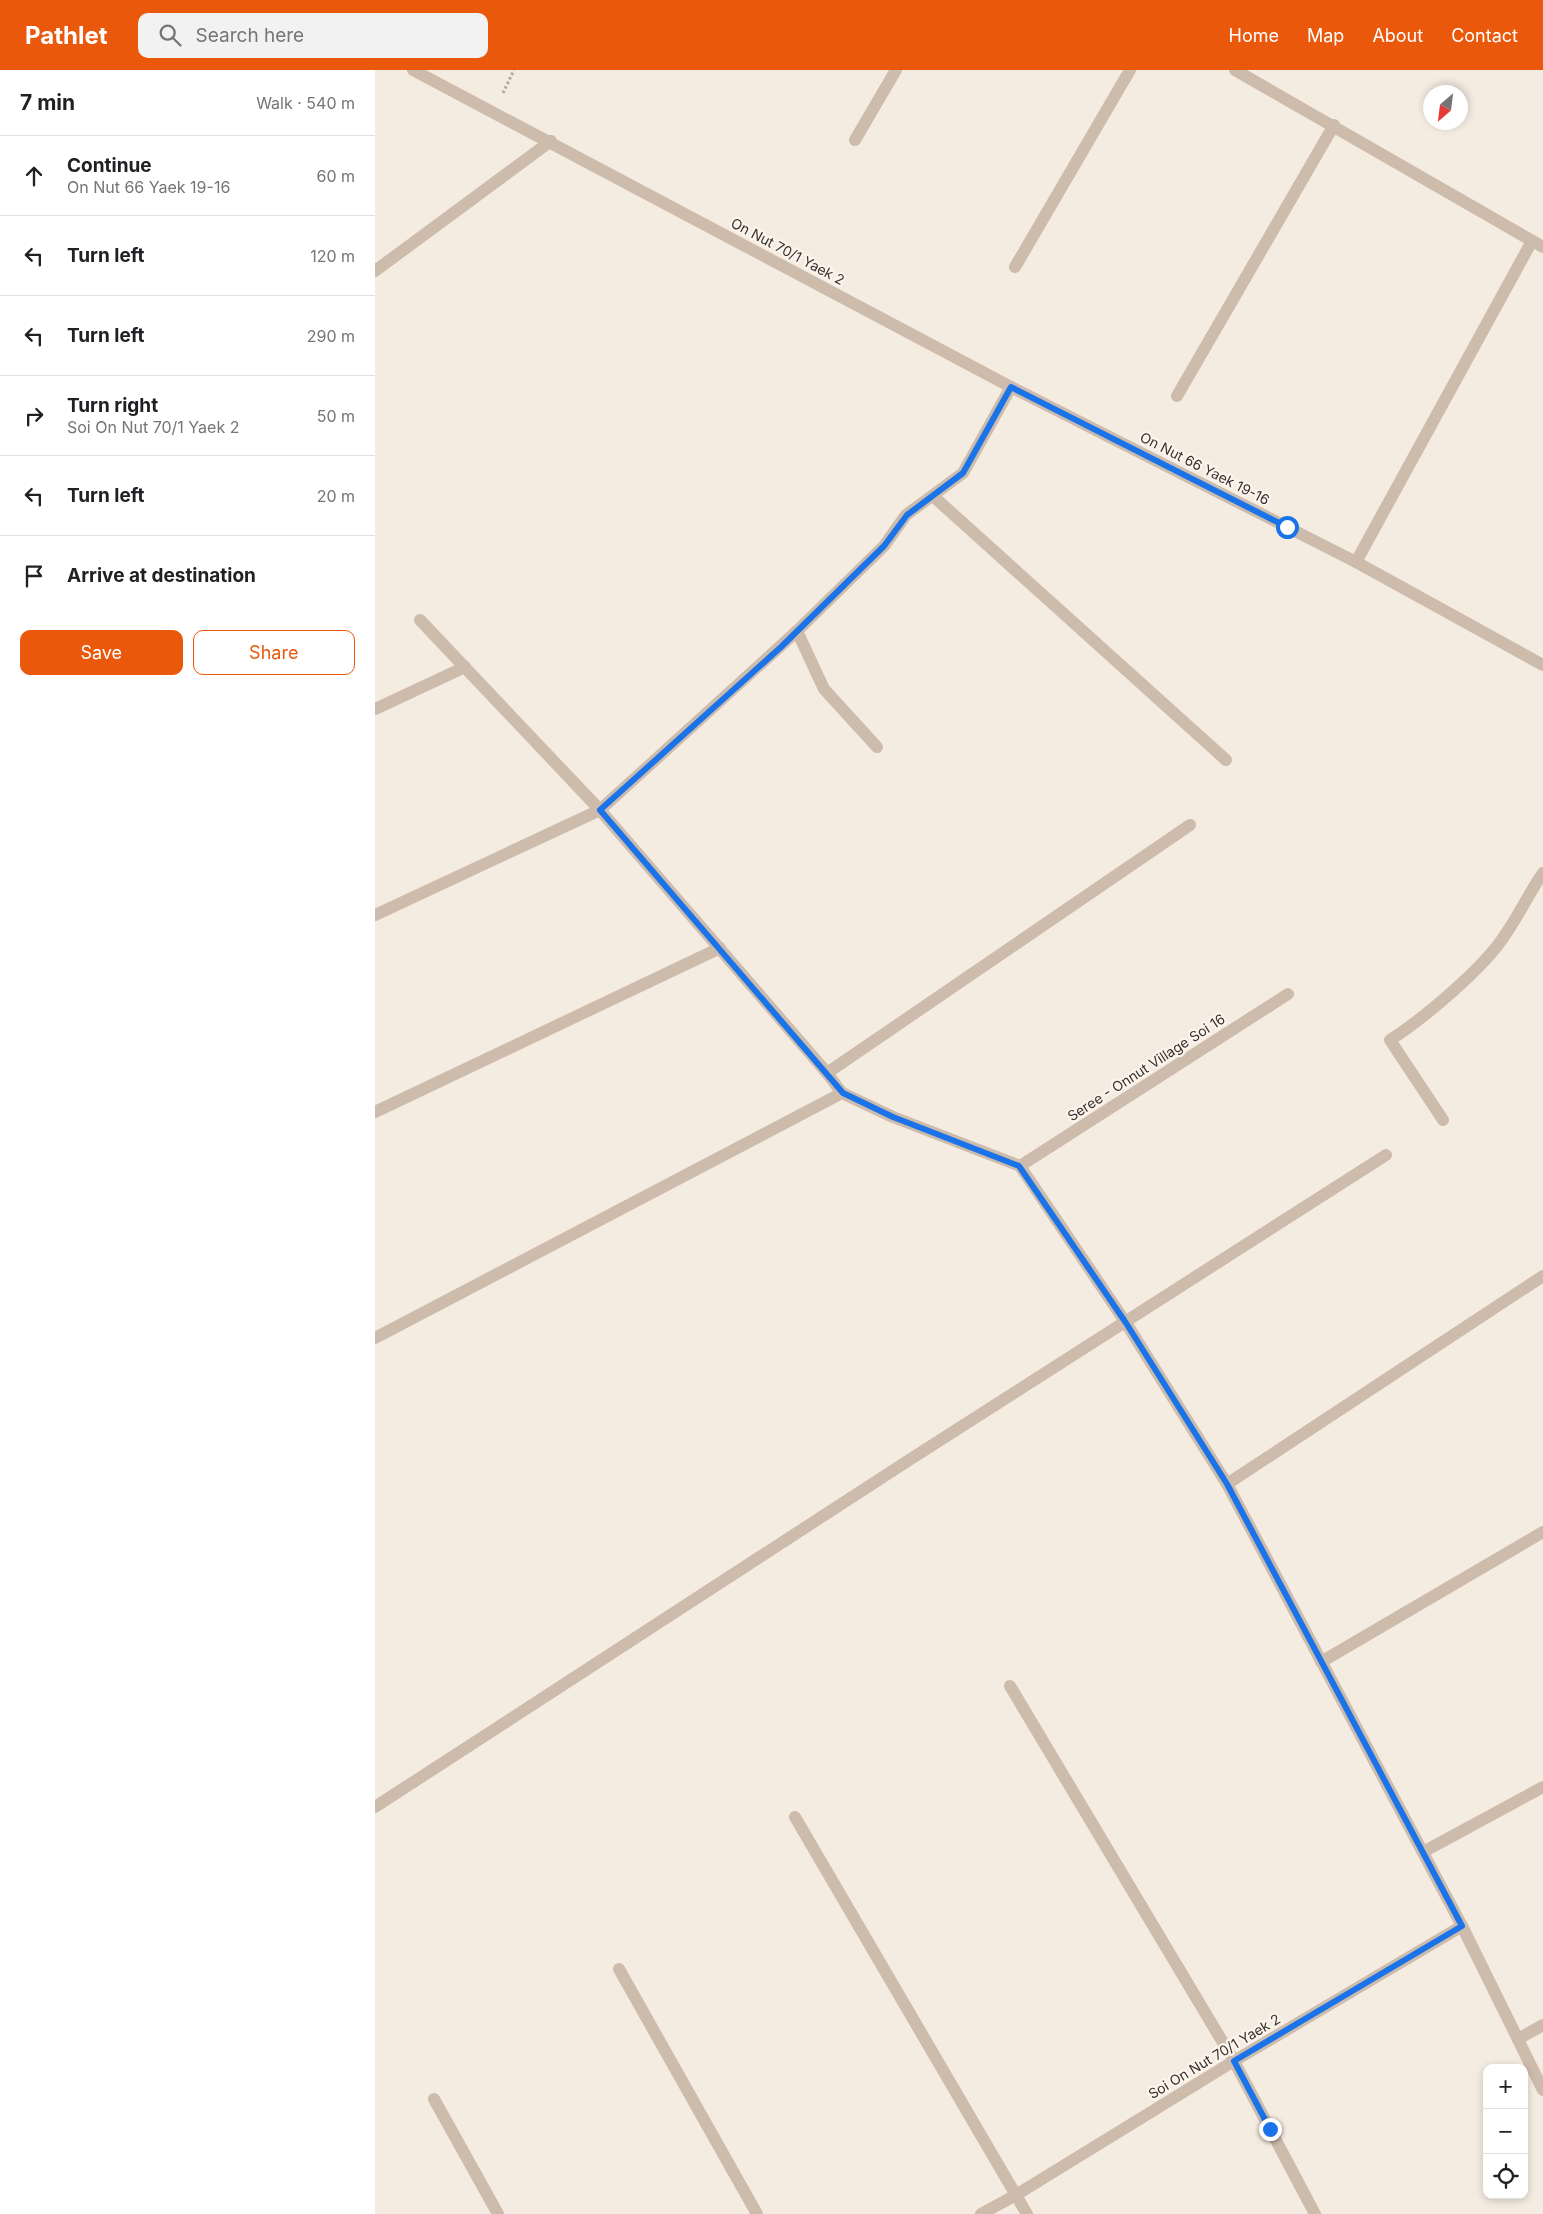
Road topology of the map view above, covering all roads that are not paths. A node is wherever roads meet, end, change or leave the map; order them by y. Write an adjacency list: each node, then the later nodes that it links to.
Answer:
1 (413, 70): 7 (street, On Nut 70/1 Yaek 2)
2 (896, 70): 6 (street)
3 (1130, 70): 9 (street)
4 (1235, 70): 5 (street)
5 (1333, 125): 8 (street); 12 (street)
6 (855, 140)
7 (551, 141): 10 (street); 11 (street, On Nut 70/1 Yaek 2)
8 (1538, 244): 14 (street)
9 (1015, 268)
10 (375, 271)
11 (1011, 387): 13 (street); 14 (street, On Nut 66 Yaek 19-16)
12 (1177, 396)
13 (933, 496): 16 (street); 21 (street)
14 (1356, 562): 17 (street, On Nut 66 Yaek 19-16)
15 (420, 620): 18 (street)
16 (797, 631): 20 (street); 22 (street)
17 (1543, 665)
18 (465, 667): 19 (street); 22 (street)
19 (375, 709)
20 (877, 747)
21 (1226, 760)
22 (600, 810): 25 (street); 26 (street)
23 (1190, 826): 28 (street)
24 (1543, 873): 31 (street)
25 (375, 915)
26 (720, 948): 28 (street); 30 (street)
27 (1288, 994): 33 (street, Seree - Onnut Village Soi 16)
28 (827, 1073): 29 (street)
29 (843, 1093): 33 (street); 36 (street)
30 (375, 1112)
31 (1443, 1120)
32 (1386, 1155): 35 (street)
33 (1019, 1166): 35 (street)
34 (1543, 1276): 37 (street)
35 (1126, 1323): 37 (street); 42 (street)
36 (375, 1338)
37 (1227, 1484): 39 (street)
38 (1543, 1532): 39 (street)
39 (1321, 1662): 44 (street)
40 (1010, 1686): 49 (street)
41 (1543, 1787): 44 (street)
42 (375, 1807)
43 (795, 1817): 52 (street)
44 (1423, 1852): 45 (street)
45 (1462, 1926): 48 (street); 49 (street, Soi On Nut 70/1 Yaek 2)
46 (619, 1969): 54 (street)
47 (1543, 2026): 48 (street)
48 (1518, 2039): 50 (street)
49 (1234, 2061): 52 (street, Soi On Nut 70/1 Yaek 2); 57 (street)
50 (1543, 2090)
51 (434, 2099): 53 (street)
52 (1016, 2195): 55 (street, Soi On Nut 70/1 Yaek 2); 56 (street)
53 (498, 2214)
54 (757, 2214)
55 (981, 2214)
56 (1027, 2214)
57 (1315, 2214)

